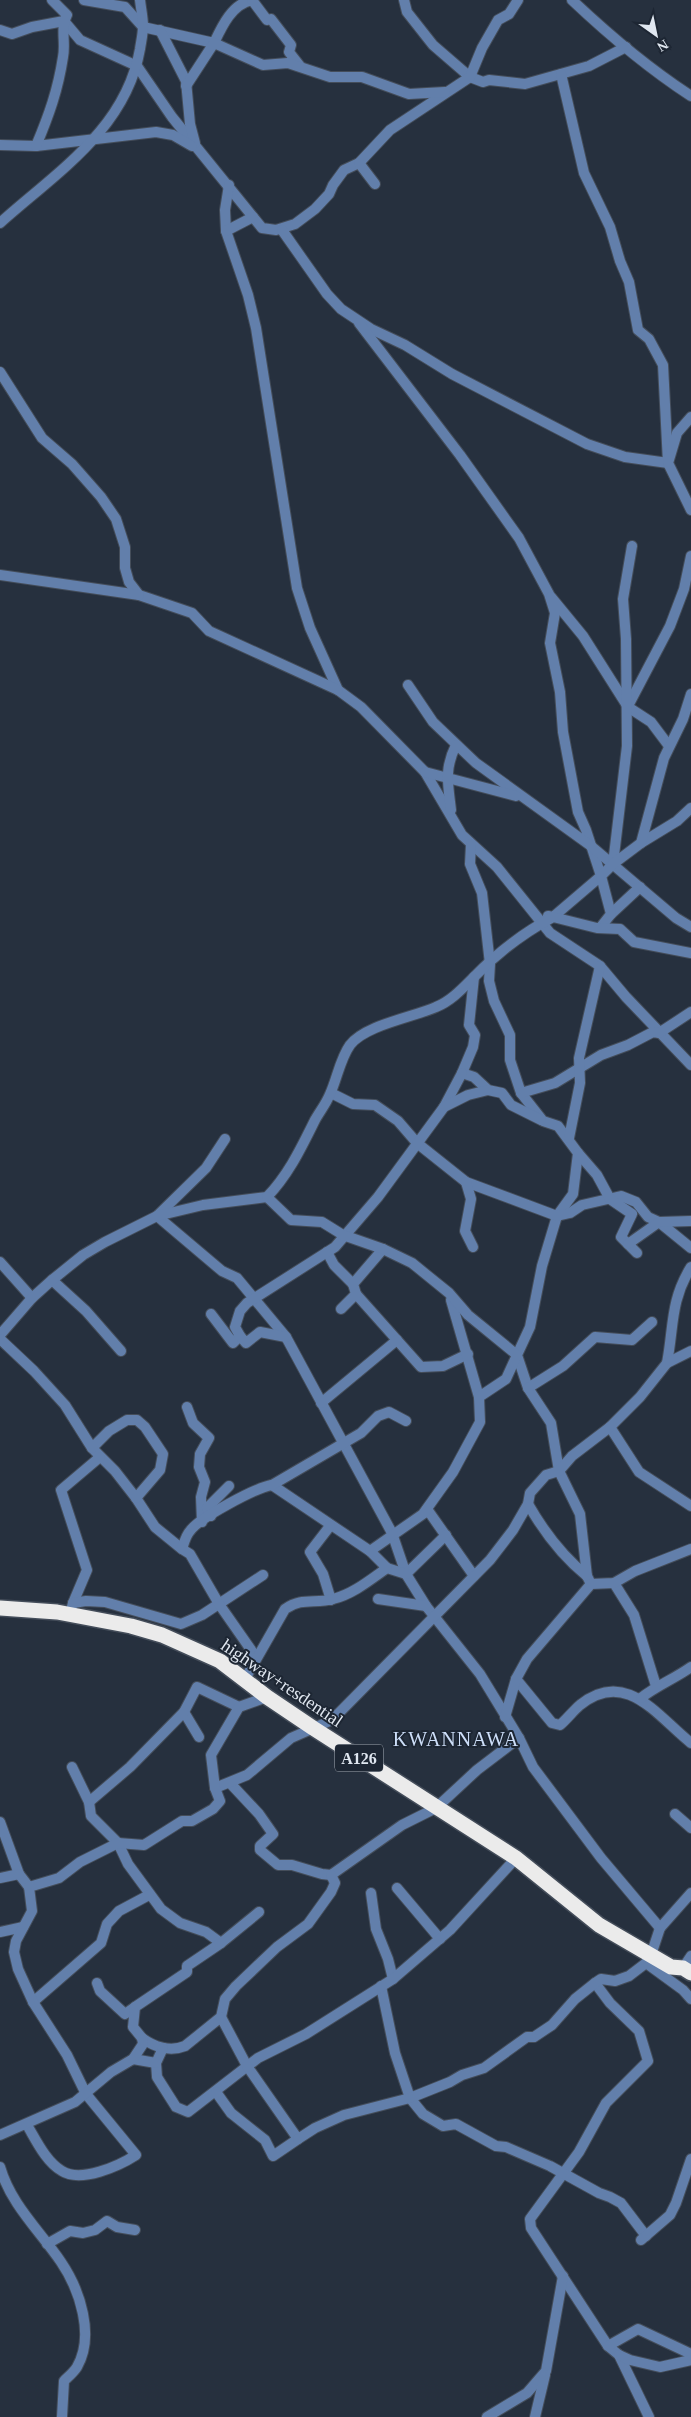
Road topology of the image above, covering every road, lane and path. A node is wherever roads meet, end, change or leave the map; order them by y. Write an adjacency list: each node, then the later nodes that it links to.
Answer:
1 (52, 0): 9 (street)
2 (84, 0): 10 (street)
3 (140, 0): 10 (street)
4 (252, 0): 8 (street); 16 (street)
5 (404, 0): 18 (street)
6 (518, 0): 18 (street)
7 (572, 0): 14 (street)
8 (239, 1): 13 (street)
9 (64, 21): 11 (street); 15 (street); 24 (street)
10 (144, 27): 12 (street); 15 (street)
11 (0, 30)
12 (160, 30): 13 (street); 19 (street)
13 (214, 43): 16 (street); 19 (street)
14 (626, 47): 17 (street); 21 (street)
15 (137, 66): 22 (street); 25 (street)
16 (300, 66): 20 (street)
17 (561, 74): 18 (street); 36 (street)
18 (470, 77): 20 (street)
19 (186, 86): 25 (street)
20 (446, 92): 26 (street)
21 (691, 96)
22 (95, 138): 24 (street); 25 (street); 30 (street)
23 (0, 145): 24 (street)
24 (36, 146)
25 (197, 149): 28 (street)
26 (359, 163): 27 (street); 31 (street)
27 (375, 184)
28 (229, 185): 29 (street); 32 (street)
29 (253, 216): 31 (street); 32 (street)
30 (0, 223)
31 (282, 230): 33 (street)
32 (226, 232): 44 (street)
33 (356, 319): 36 (street); 41 (street)
34 (0, 372): 42 (street)
35 (691, 416): 36 (street)
36 (668, 463): 37 (street)
37 (691, 510)
38 (632, 546): 46 (street)
39 (691, 556): 46 (street)
40 (0, 575): 42 (street)
41 (549, 594): 46 (street); 56 (street)
42 (139, 595): 44 (street)
43 (408, 685): 47 (street)
44 (338, 690): 49 (street)
45 (691, 694): 48 (street)
46 (628, 707): 48 (street); 57 (street)
47 (456, 745): 50 (street); 51 (street)
48 (669, 746): 54 (street)
49 (425, 772): 50 (street); 53 (street)
50 (447, 779): 51 (street); 53 (street)
51 (520, 797): 56 (street)
52 (691, 808): 54 (street)
53 (452, 816): 55 (street)
54 (641, 843): 57 (street)
55 (471, 844): 60 (street); 67 (street)
56 (591, 846): 57 (street); 58 (street)
57 (613, 864): 58 (street); 59 (street)
58 (601, 876): 61 (street); 62 (street)
59 (640, 887): 61 (street); 64 (street)
60 (529, 907): 62 (street); 63 (street)
61 (611, 914): 65 (street)
62 (552, 917): 63 (street); 65 (street)
63 (542, 923): 67 (street); 68 (street)
64 (691, 927)
65 (600, 928): 66 (street)
66 (691, 954)
67 (490, 964): 69 (street); 77 (street)
68 (600, 966): 71 (street); 73 (street)
69 (474, 976): 74 (street); 76 (street)
70 (691, 1012): 71 (street)
71 (659, 1033): 72 (street); 73 (street)
72 (691, 1065)
73 (580, 1068): 77 (street); 80 (street)
74 (462, 1073): 75 (street); 78 (street)
75 (488, 1090): 78 (street); 79 (street)
76 (331, 1093): 82 (street); 85 (street)
77 (521, 1093): 79 (street)
78 (444, 1107): 82 (street)
79 (543, 1121): 80 (street)
80 (569, 1138): 83 (street)
81 (225, 1139): 87 (street)
82 (417, 1143): 84 (street); 91 (street)
83 (578, 1153): 86 (street); 88 (street)
84 (466, 1182): 88 (street); 93 (street)
85 (267, 1197): 87 (street); 91 (street)
86 (610, 1199): 88 (street); 90 (street); 92 (street)
87 (157, 1216): 100 (street); 105 (street)
88 (557, 1216): 117 (street)
89 (691, 1221): 90 (street)
90 (659, 1222): 92 (street); 95 (street)
91 (344, 1235): 94 (street); 96 (street)
92 (628, 1244): 97 (street)
93 (473, 1247)
94 (383, 1248): 101 (street); 103 (street)
95 (691, 1248)
96 (327, 1252): 101 (street); 105 (street)
97 (636, 1253)
98 (0, 1262): 104 (street)
99 (691, 1267): 118 (street)
100 (52, 1280): 104 (street); 114 (street)
101 (352, 1284): 102 (street)
102 (356, 1294): 106 (street); 113 (street)
103 (449, 1294): 116 (street); 117 (street)
104 (32, 1298): 109 (street)
105 (254, 1299): 110 (street); 111 (street)
106 (341, 1309)
107 (211, 1314): 110 (street)
108 (652, 1322): 119 (street)
109 (0, 1335)
110 (240, 1336): 111 (street)
111 (286, 1337): 121 (street)
112 (0, 1340): 126 (street)
113 (397, 1340): 116 (street); 121 (street)
114 (121, 1351)
115 (691, 1351): 118 (street)
116 (468, 1354): 120 (street)
117 (517, 1355): 119 (street); 120 (street)
118 (667, 1363): 124 (street)
119 (528, 1388): 128 (street)
120 (479, 1397): 134 (street)
121 (321, 1403): 125 (street)
122 (187, 1407): 136 (street)
123 (406, 1421): 125 (street)
124 (610, 1427): 128 (street); 133 (street)
125 (343, 1443): 129 (street); 138 (street)
126 (92, 1448): 127 (street); 131 (street)
127 (100, 1457): 131 (street); 154 (street)
128 (559, 1471): 132 (street); 147 (street)
129 (272, 1485): 135 (street); 137 (street)
130 (229, 1486): 135 (street)
131 (136, 1498): 140 (street)
132 (528, 1504): 146 (street); 147 (street)
133 (691, 1506)
134 (426, 1509): 138 (street); 139 (street)
135 (211, 1516): 136 (street)
136 (202, 1522): 140 (street)
137 (330, 1526): 142 (street); 150 (street)
138 (392, 1533): 142 (street); 144 (street)
139 (446, 1535): 144 (street); 146 (street)
140 (182, 1549): 151 (street)
141 (691, 1549): 148 (street)
142 (370, 1551): 143 (street)
143 (388, 1568): 144 (street); 150 (street)
144 (406, 1574): 152 (street)
145 (263, 1576): 151 (street)
146 (474, 1576): 155 (street)
147 (589, 1580): 148 (street); 159 (street)
148 (614, 1583): 160 (street)
149 (378, 1599): 152 (street)
150 (331, 1600): 156 (street)
151 (219, 1604): 154 (street); 156 (street)
152 (426, 1606): 155 (street)
153 (0, 1608): 154 (highway, highway+resdential / A126)
154 (71, 1608): 158 (highway, highway+resdential / A126)
155 (435, 1616): 165 (street); 166 (street)
156 (256, 1657): 158 (street)
157 (691, 1667): 160 (street)
158 (245, 1679): 161 (highway, highway+resdential / A126)
159 (516, 1679): 162 (street); 165 (street)
160 (656, 1686): 162 (street)
161 (266, 1697): 163 (street); 166 (highway, highway+resdential / A126)
162 (641, 1698): 169 (street)
163 (239, 1707): 164 (street); 172 (street)
164 (184, 1712): 167 (street); 173 (street)
165 (505, 1717): 168 (street)
166 (313, 1728): 171 (street); 174 (highway, highway+resdential / A126)
167 (199, 1737)
168 (519, 1738): 174 (street); 192 (street)
169 (691, 1742)
170 (72, 1767): 173 (street)
171 (230, 1783): 172 (street); 181 (street)
172 (215, 1788): 178 (street)
173 (89, 1802): 178 (street)
174 (436, 1808): 179 (highway, highway+resdential / A126); 181 (street)
175 (675, 1814): 177 (street)
176 (0, 1822): 180 (street)
177 (691, 1828)
178 (118, 1842): 183 (street); 188 (street)
179 (516, 1858): 194 (street); 196 (highway, highway+resdential / A126)
180 (19, 1874): 182 (street); 184 (street)
181 (331, 1875): 205 (street)
182 (0, 1878)
183 (45, 1883): 184 (street); 189 (street)
184 (29, 1887): 189 (street)
185 (397, 1888): 194 (street)
186 (371, 1893): 198 (street)
187 (691, 1893): 192 (street)
188 (149, 1895): 195 (street); 203 (street)
189 (32, 1911): 191 (street)
190 (259, 1912): 195 (street)
191 (23, 1927): 193 (street); 203 (street)
192 (660, 1928): 196 (street)
193 (0, 1932)
194 (440, 1939): 198 (street)
195 (222, 1943): 204 (street)
196 (648, 1959): 197 (highway, highway+resdential / A126); 200 (street); 202 (street)
197 (688, 1966)
198 (392, 1979): 201 (street)
199 (97, 1983): 204 (street)
200 (595, 1983): 213 (street); 219 (street)
201 (381, 1986): 210 (street); 213 (street)
202 (691, 1999)
203 (33, 2002): 212 (street)
204 (135, 2007): 206 (street)
205 (220, 2017): 207 (street); 210 (street)
206 (142, 2038): 207 (street); 208 (street)
207 (163, 2048): 209 (street)
208 (133, 2059): 209 (street); 212 (street)
209 (156, 2063): 211 (street)
210 (247, 2066): 211 (street); 216 (street)
211 (216, 2092): 216 (street)
212 (86, 2094): 214 (street); 214 (street)
213 (410, 2098): 216 (street); 219 (street)
214 (27, 2124): 215 (street)
215 (0, 2135)
216 (298, 2139)
217 (691, 2159): 219 (street)
218 (0, 2167): 221 (street)
219 (563, 2172): 222 (street)
220 (135, 2230): 221 (street)
221 (47, 2244): 229 (street)
222 (563, 2276): 223 (street); 227 (street)
223 (608, 2346): 224 (street); 225 (street)
224 (691, 2354)
225 (619, 2355): 226 (street); 231 (street)
226 (691, 2360)
227 (546, 2371): 228 (street); 230 (street)
228 (490, 2415)
229 (62, 2417)
230 (535, 2417)
231 (649, 2417)

